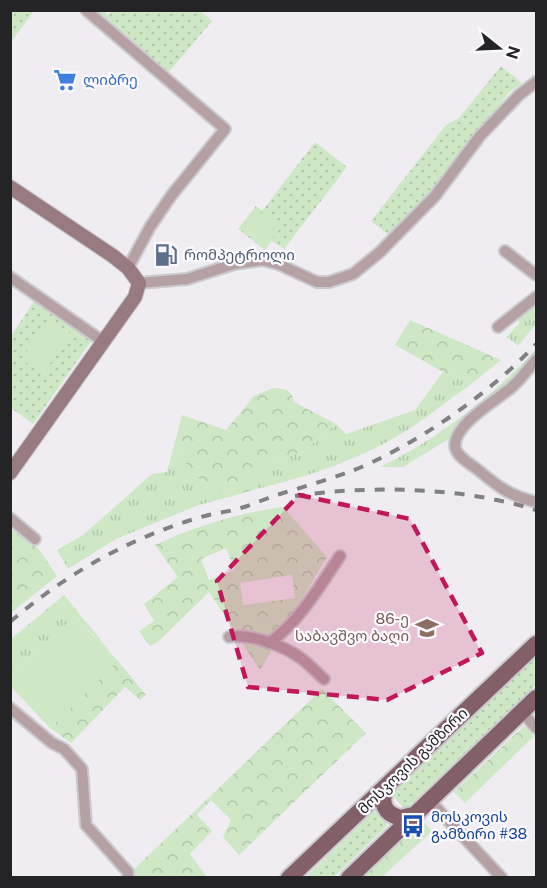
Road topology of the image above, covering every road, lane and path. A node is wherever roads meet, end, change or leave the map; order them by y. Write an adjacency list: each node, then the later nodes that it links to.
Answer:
1 (86, 10): 5 (street)
2 (537, 82): 8 (street)
3 (10, 187): 5 (main road)
4 (505, 250): 6 (street)
5 (128, 268): 8 (main road)
6 (537, 275)
7 (10, 277): 11 (street)
8 (140, 283): 11 (main road)
9 (537, 297): 10 (street)
10 (498, 327)
11 (104, 342): 13 (main road)
12 (537, 360): 14 (street)
13 (10, 473)
14 (537, 502)
15 (10, 518): 16 (street)
16 (35, 539)
17 (340, 556): 19 (street)
18 (229, 637): 19 (street)
19 (269, 643): 21 (street)
20 (537, 644): 26 (main road, მოსკოვის გამზირი)
21 (324, 679)
22 (537, 698): 24 (main road)
23 (10, 708): 29 (street)
24 (522, 712): 25 (street); 27 (main road)
25 (537, 728)
26 (386, 788): 28 (main road); 30 (main road, მოსკოვის გამზირი)
27 (430, 801): 28 (main road); 32 (street)
28 (417, 814): 31 (main road)
29 (128, 878)
30 (289, 878)
31 (349, 878)
32 (502, 878)

